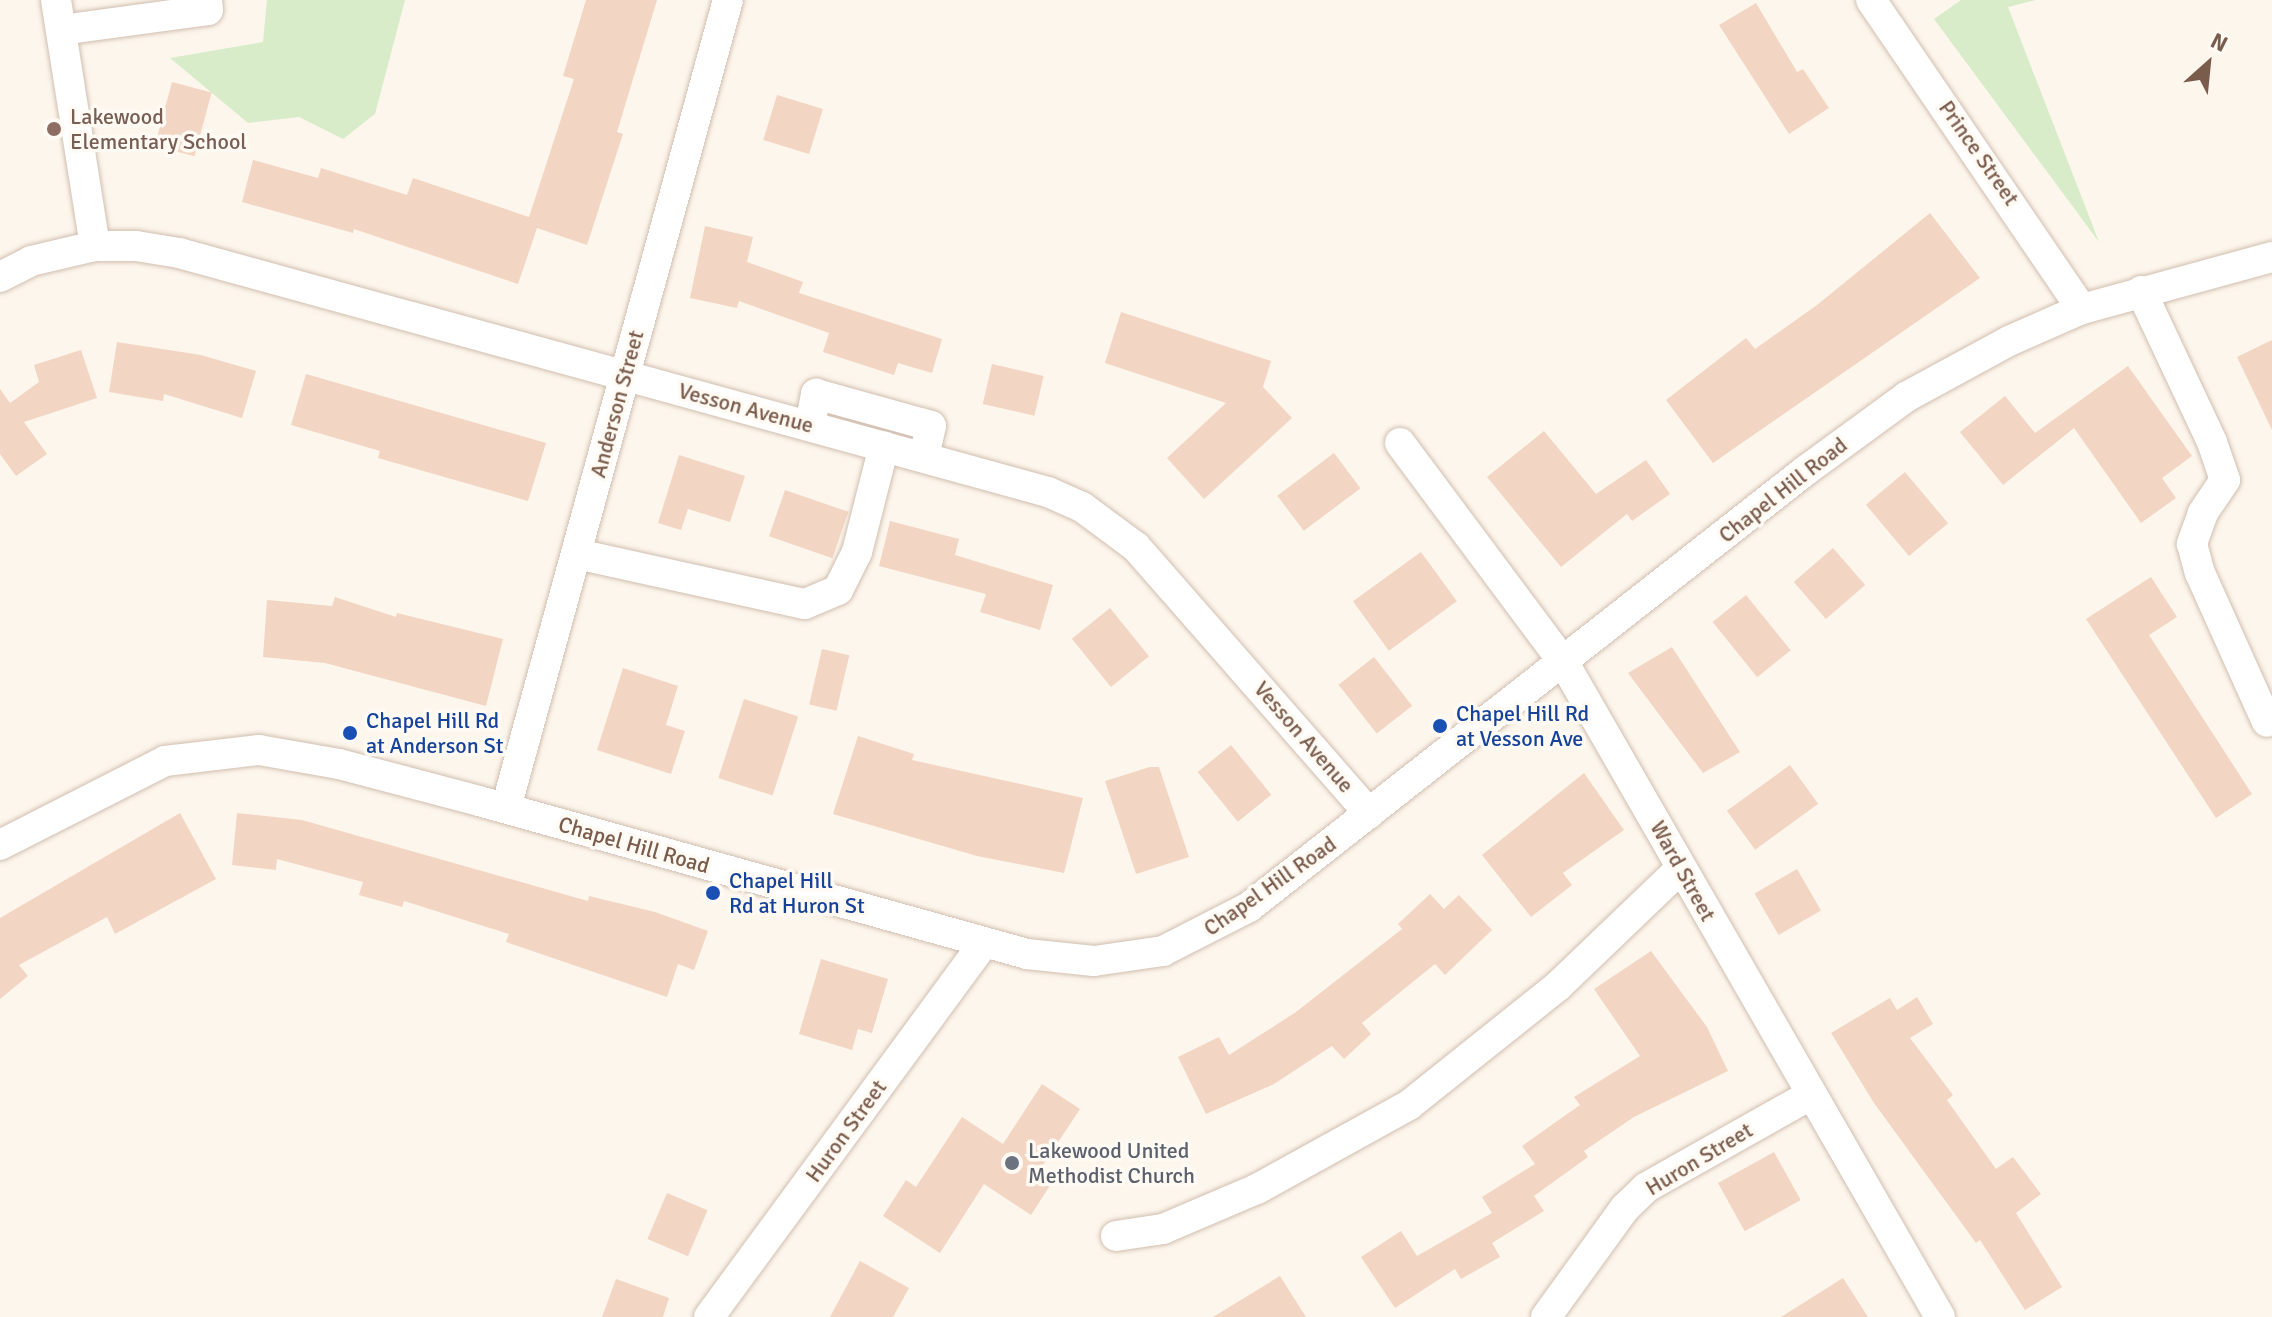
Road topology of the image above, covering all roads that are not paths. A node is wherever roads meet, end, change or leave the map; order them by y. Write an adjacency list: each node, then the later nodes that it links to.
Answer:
1 (207, 0): 4 (street)
2 (728, 0): 10 (street, Anderson Street)
3 (1871, 0): 9 (street, Prince Street)
4 (58, 15): 5 (street)
5 (95, 246): 7 (street, Vesson Avenue); 10 (street, Vesson Avenue)
6 (2272, 257): 8 (street, Chapel Hill Road)
7 (0, 277)
8 (2141, 291): 9 (street, Chapel Hill Road); 17 (street)
9 (2082, 309): 16 (street, Chapel Hill Road)
10 (624, 374): 11 (street, Vesson Avenue); 15 (street, Anderson Street)
11 (810, 425): 13 (street, Vesson Avenue); 14 (street)
12 (1400, 443): 16 (street, Ward Street)
13 (884, 446): 14 (street, Vesson Avenue); 15 (street)
14 (924, 457): 19 (street, Vesson Avenue)
15 (577, 554): 18 (street, Anderson Street)
16 (1564, 663): 19 (street, Chapel Hill Road); 21 (street, Ward Street)
17 (2267, 722)
18 (506, 808): 20 (street, Chapel Hill Road); 22 (street, Chapel Hill Road)
19 (1369, 813): 22 (street, Chapel Hill Road)
20 (0, 845)
21 (1681, 868): 23 (street, Ward Street); 24 (street)
22 (983, 944): 25 (street, Huron Street)
23 (1810, 1095): 26 (street, Huron Street); 27 (street, Ward Street)
24 (1116, 1236)
25 (709, 1317)
26 (1546, 1317)
27 (1940, 1317)

